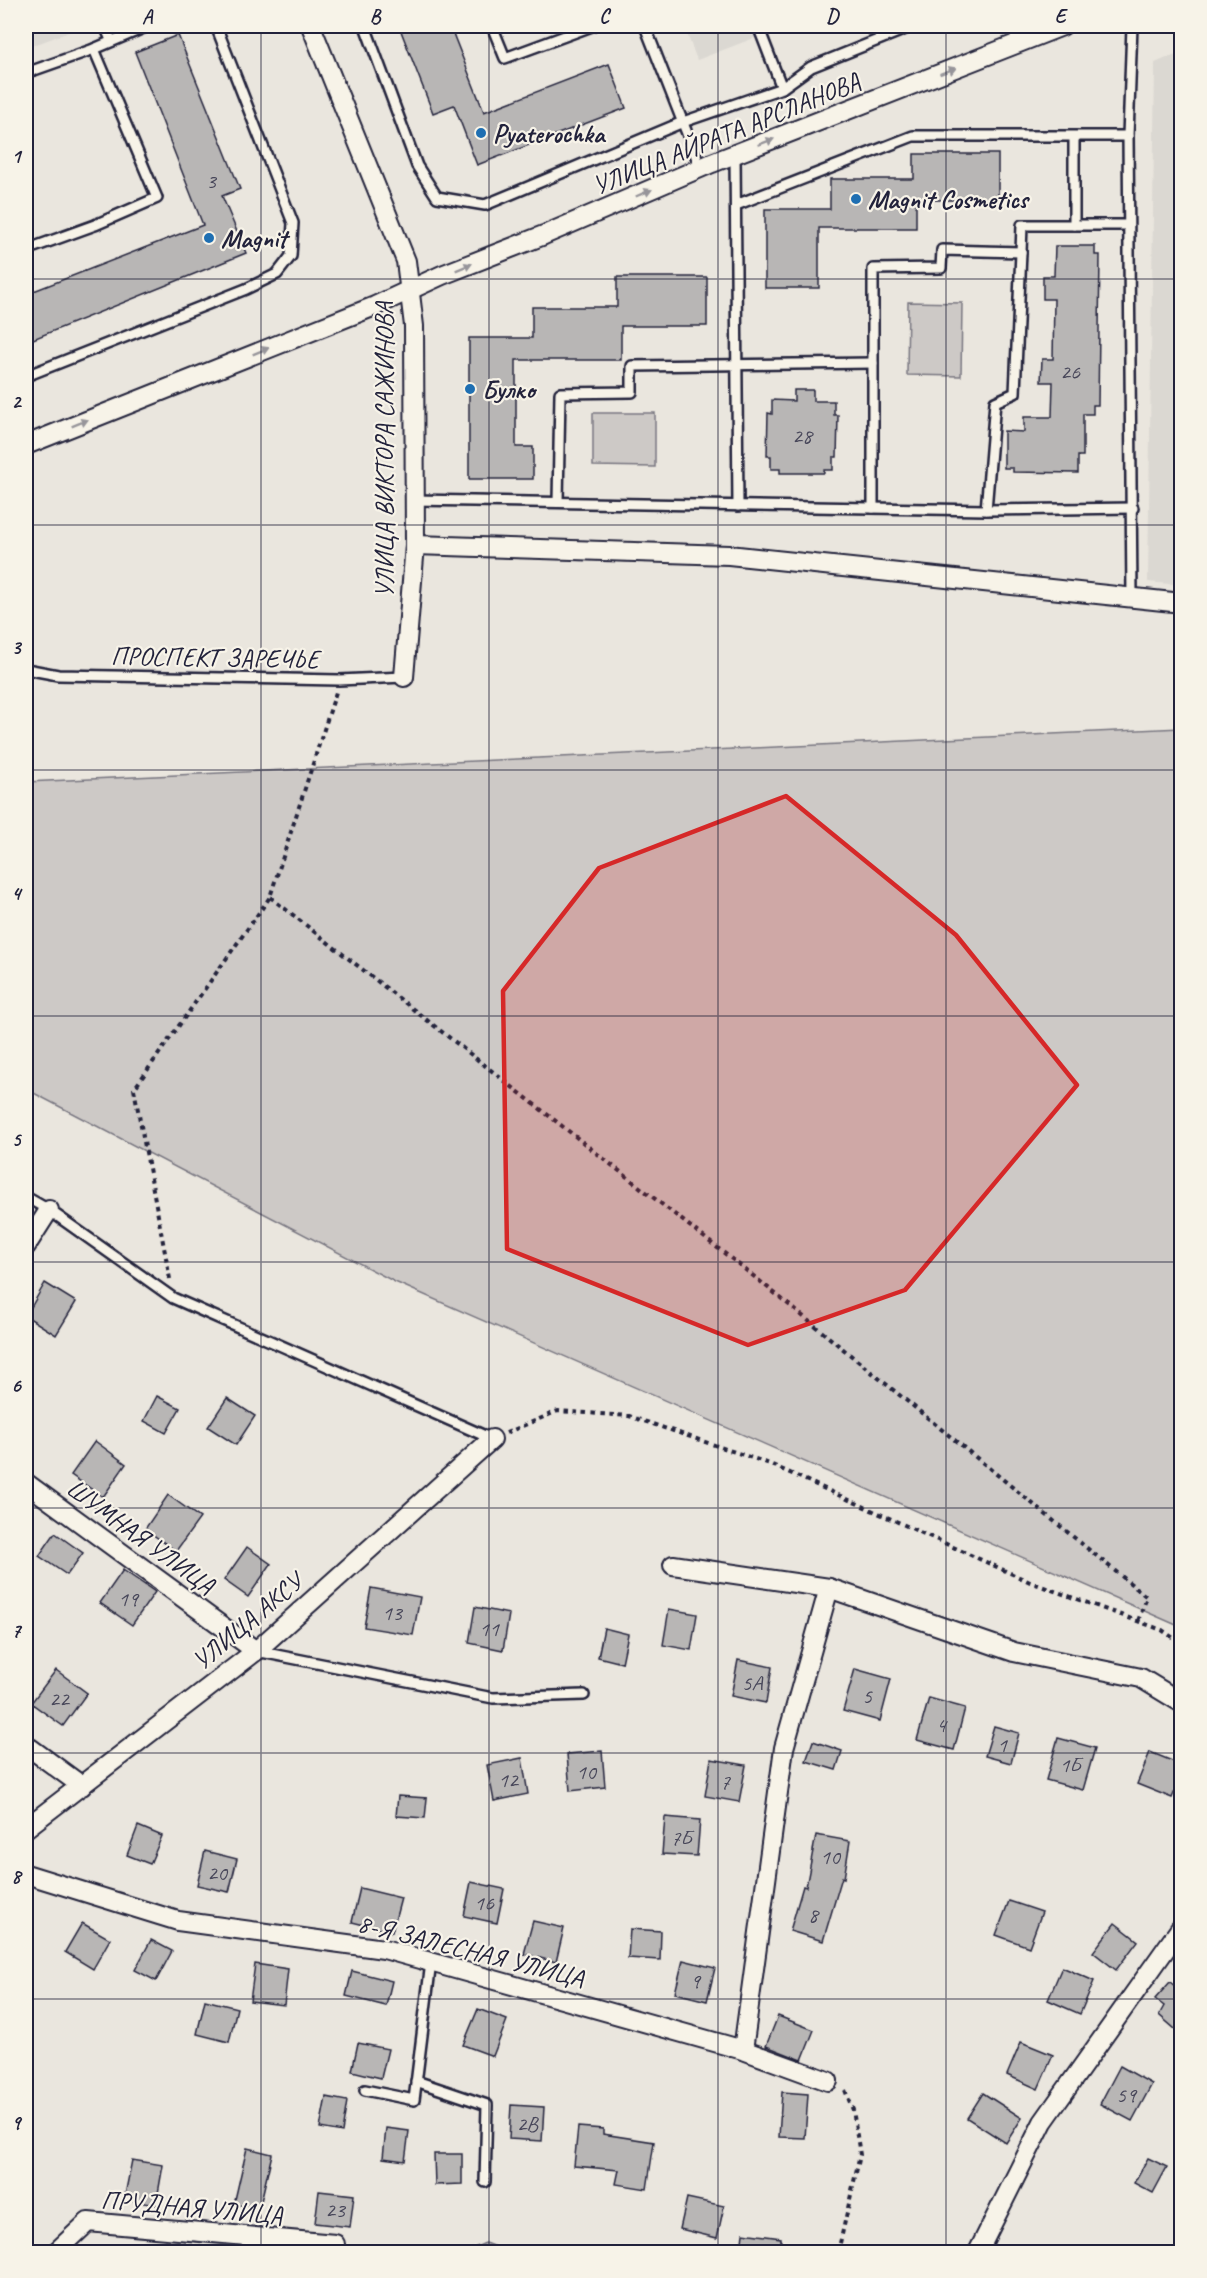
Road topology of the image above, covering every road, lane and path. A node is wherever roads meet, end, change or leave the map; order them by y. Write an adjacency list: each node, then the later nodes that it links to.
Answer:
1 (105, 26): 13 (lane)
2 (148, 26): 13 (lane)
3 (216, 26): 30 (lane)
4 (311, 26): 27 (street, УЛИЦА ВИКТОРА САЖИНОВА)
5 (365, 26): 17 (lane)
6 (492, 26): 7 (lane)
7 (592, 26)
8 (645, 26): 17 (lane)
9 (758, 26): 16 (lane)
10 (913, 26): 16 (lane)
11 (1062, 26): 20 (street, УЛИЦА АЙРАТА АРСЛАНОВА, one-way to 11)
12 (1131, 26): 18 (lane)
13 (111, 40): 14 (lane)
14 (94, 49): 15 (lane); 25 (lane)
15 (26, 73)
16 (782, 88): 17 (lane)
17 (683, 122): 21 (lane)
18 (1128, 136): 19 (lane); 24 (lane)
19 (1074, 137): 22 (lane); 23 (lane)
20 (735, 154): 21 (street, УЛИЦА АЙРАТА АРСЛАНОВА); 22 (lane)
21 (701, 169): 27 (street, УЛИЦА АЙРАТА АРСЛАНОВА, one-way to 21)
22 (736, 204): 29 (lane)
23 (1074, 225): 24 (lane); 26 (lane)
24 (1128, 225): 36 (lane)
25 (26, 250)
26 (1021, 252): 28 (lane); 37 (lane)
27 (410, 290): 31 (street, УЛИЦА АЙРАТА АРСЛАНОВА, one-way to 27); 32 (street, УЛИЦА ВИКТОРА САЖИНОВА)
28 (873, 363): 29 (lane); 35 (lane)
29 (736, 365): 33 (lane); 34 (lane)
30 (26, 376)
31 (26, 445)
32 (414, 500): 33 (lane); 38 (street, УЛИЦА ВИКТОРА САЖИНОВА)
33 (558, 502): 34 (lane)
34 (738, 506): 35 (lane)
35 (873, 508): 37 (lane)
36 (1133, 508): 37 (lane); 39 (lane)
37 (986, 510)
38 (415, 545): 39 (street); 42 (street, УЛИЦА ВИКТОРА САЖИНОВА)
39 (1132, 597): 40 (street)
40 (1182, 603)
41 (26, 669): 43 (lane, ПРОСПЕКТ ЗАРЕЧЬЕ)
42 (404, 677): 43 (lane, ПРОСПЕКТ ЗАРЕЧЬЕ)
43 (339, 680): 44 (path)
44 (270, 897): 48 (path); 53 (path)
45 (26, 1197): 46 (lane)
46 (49, 1210): 47 (street); 48 (lane)
47 (26, 1246)
48 (173, 1298): 49 (lane)
49 (492, 1439): 53 (path); 55 (street, УЛИЦА АКСУ)
50 (26, 1483): 55 (street, ШУМНАЯ УЛИЦА)
51 (673, 1565): 52 (street)
52 (829, 1588): 57 (street); 64 (street)
53 (1137, 1621): 54 (path)
54 (1182, 1644)
55 (256, 1651): 56 (lane); 59 (street, УЛИЦА АКСУ)
56 (584, 1695)
57 (1182, 1703)
58 (26, 1745): 59 (street)
59 (82, 1786): 60 (street, УЛИЦА АКСУ)
60 (26, 1828)
61 (26, 1874): 63 (street, 8-Я ЗАЛЕСНАЯ УЛИЦА)
62 (1182, 1926): 72 (street)
63 (430, 1962): 64 (street, 8-Я ЗАЛЕСНАЯ УЛИЦА); 65 (lane)
64 (743, 2050): 66 (street, 8-Я ЗАЛЕСНАЯ УЛИЦА)
65 (416, 2081): 67 (lane); 68 (lane)
66 (828, 2081): 71 (path)
67 (365, 2090)
68 (485, 2182)
69 (335, 2244): 70 (street, ПРУДНАЯ УЛИЦА)
70 (56, 2253)
71 (838, 2253)
72 (978, 2253)

